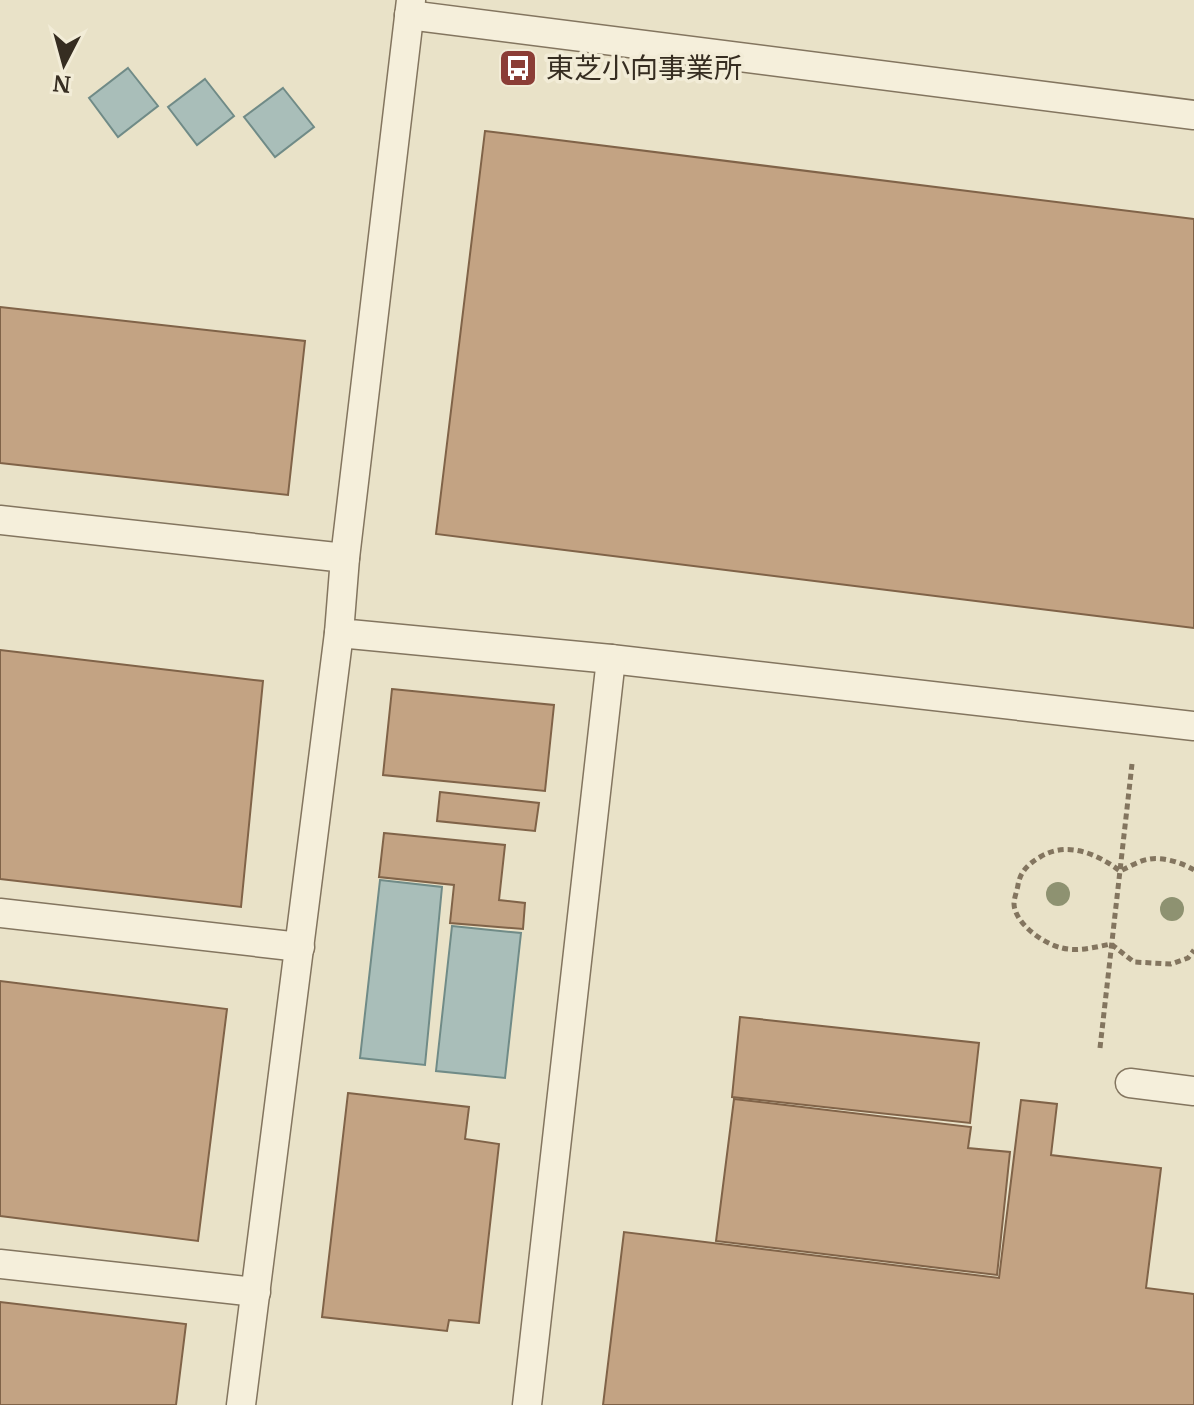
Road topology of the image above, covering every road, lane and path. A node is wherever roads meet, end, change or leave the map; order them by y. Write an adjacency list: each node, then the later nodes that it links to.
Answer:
1 (410, 7): 2 (lane); 4 (lane)
2 (1194, 115)
3 (0, 520): 4 (lane)
4 (345, 558): 5 (lane)
5 (339, 633): 6 (lane); 13 (lane)
6 (611, 659): 7 (lane); 21 (lane)
7 (1137, 720): 8 (lane); 10 (path)
8 (1194, 726)
9 (1194, 870): 10 (path)
10 (1120, 871): 12 (path); 12 (path)
11 (0, 913): 13 (lane)
12 (1111, 944): 14 (path); 15 (path)
13 (300, 947): 19 (lane)
14 (1194, 950)
15 (1099, 1060)
16 (1130, 1083): 17 (lane)
17 (1194, 1091)
18 (0, 1264): 19 (lane)
19 (256, 1292): 20 (lane)
20 (241, 1405)
21 (527, 1405)

